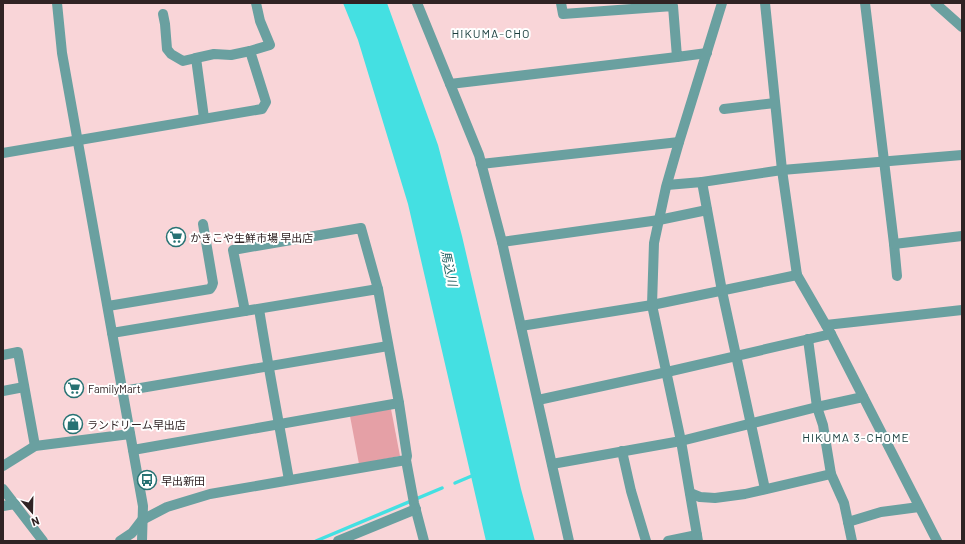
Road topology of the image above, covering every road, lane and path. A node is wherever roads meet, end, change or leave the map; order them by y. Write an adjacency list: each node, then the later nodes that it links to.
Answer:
1 (57, 3): 19 (street)
2 (256, 3): 11 (street)
3 (417, 3): 15 (street)
4 (561, 3): 13 (street)
5 (722, 3): 12 (street)
6 (765, 3): 16 (street)
7 (865, 3): 23 (street)
8 (935, 3): 10 (street)
9 (163, 14): 14 (street)
10 (962, 27)
11 (250, 51): 14 (street); 18 (street)
12 (707, 53): 13 (street); 20 (street)
13 (677, 57): 15 (street)
14 (196, 58): 18 (street)
15 (450, 84): 24 (street)
16 (775, 103): 17 (street); 25 (street)
17 (724, 109)
18 (204, 118): 19 (street)
19 (78, 139): 21 (street); 39 (street)
20 (679, 142): 24 (street); 27 (street)
21 (3, 153)
22 (962, 155): 23 (street)
23 (884, 161): 25 (street); 33 (street)
24 (481, 164): 32 (street)
25 (782, 170): 26 (street); 34 (street)
26 (702, 182): 27 (street); 28 (street)
27 (667, 185): 29 (street)
28 (707, 210): 29 (street); 37 (street)
29 (659, 220): 32 (street); 38 (street)
30 (203, 224): 39 (street)
31 (962, 236): 33 (street)
32 (502, 242): 43 (street)
33 (894, 244): 35 (street)
34 (797, 275): 37 (street); 44 (street)
35 (897, 276)
36 (378, 289): 40 (street); 42 (street); 47 (street)
37 (722, 291): 38 (street); 49 (street)
38 (652, 305): 43 (street); 51 (street)
39 (108, 306): 45 (street)
40 (259, 309): 42 (street); 50 (street)
41 (962, 310): 44 (street)
42 (245, 311): 45 (street)
43 (521, 326): 56 (street)
44 (828, 330): 46 (street); 55 (street)
45 (112, 333): 54 (street)
46 (808, 339): 49 (street); 58 (street)
47 (388, 346): 50 (street); 57 (street)
48 (3, 355): 52 (street)
49 (736, 356): 51 (street); 59 (street)
50 (268, 366): 54 (street); 60 (street)
51 (667, 372): 56 (street); 62 (street)
52 (24, 388): 53 (street); 63 (street)
53 (3, 391)
54 (123, 391): 61 (street)
55 (863, 397): 58 (street); 77 (street)
56 (538, 400): 67 (street)
57 (399, 403): 60 (street); 66 (street)
58 (817, 407): 59 (street); 69 (street)
59 (750, 423): 62 (street); 72 (street)
60 (279, 424): 64 (street); 70 (street)
61 (130, 434): 63 (street); 64 (street)
62 (681, 441): 65 (street); 73 (street)
63 (35, 446): 68 (street)
64 (133, 450): 78 (street)
65 (622, 451): 67 (street); 88 (street)
66 (406, 460): 70 (street); 74 (street)
67 (552, 464): 87 (street)
68 (3, 466)
69 (831, 474): 72 (street); 79 (street)
70 (289, 480): 78 (street)
71 (3, 489): 75 (street)
72 (765, 489): 73 (street)
73 (690, 492): 80 (street)
74 (414, 503): 85 (street); 86 (street)
75 (14, 504): 76 (street); 81 (street)
76 (3, 506)
77 (919, 507): 79 (street); 91 (street)
78 (142, 520): 82 (street); 83 (street); 84 (street)
79 (848, 522): 90 (street)
80 (698, 538): 89 (street)
81 (42, 541)
82 (120, 541)
83 (142, 541)
84 (147, 541)
85 (340, 541)
86 (424, 541)
87 (569, 541)
88 (646, 541)
89 (668, 541)
90 (852, 541)
91 (937, 541)

